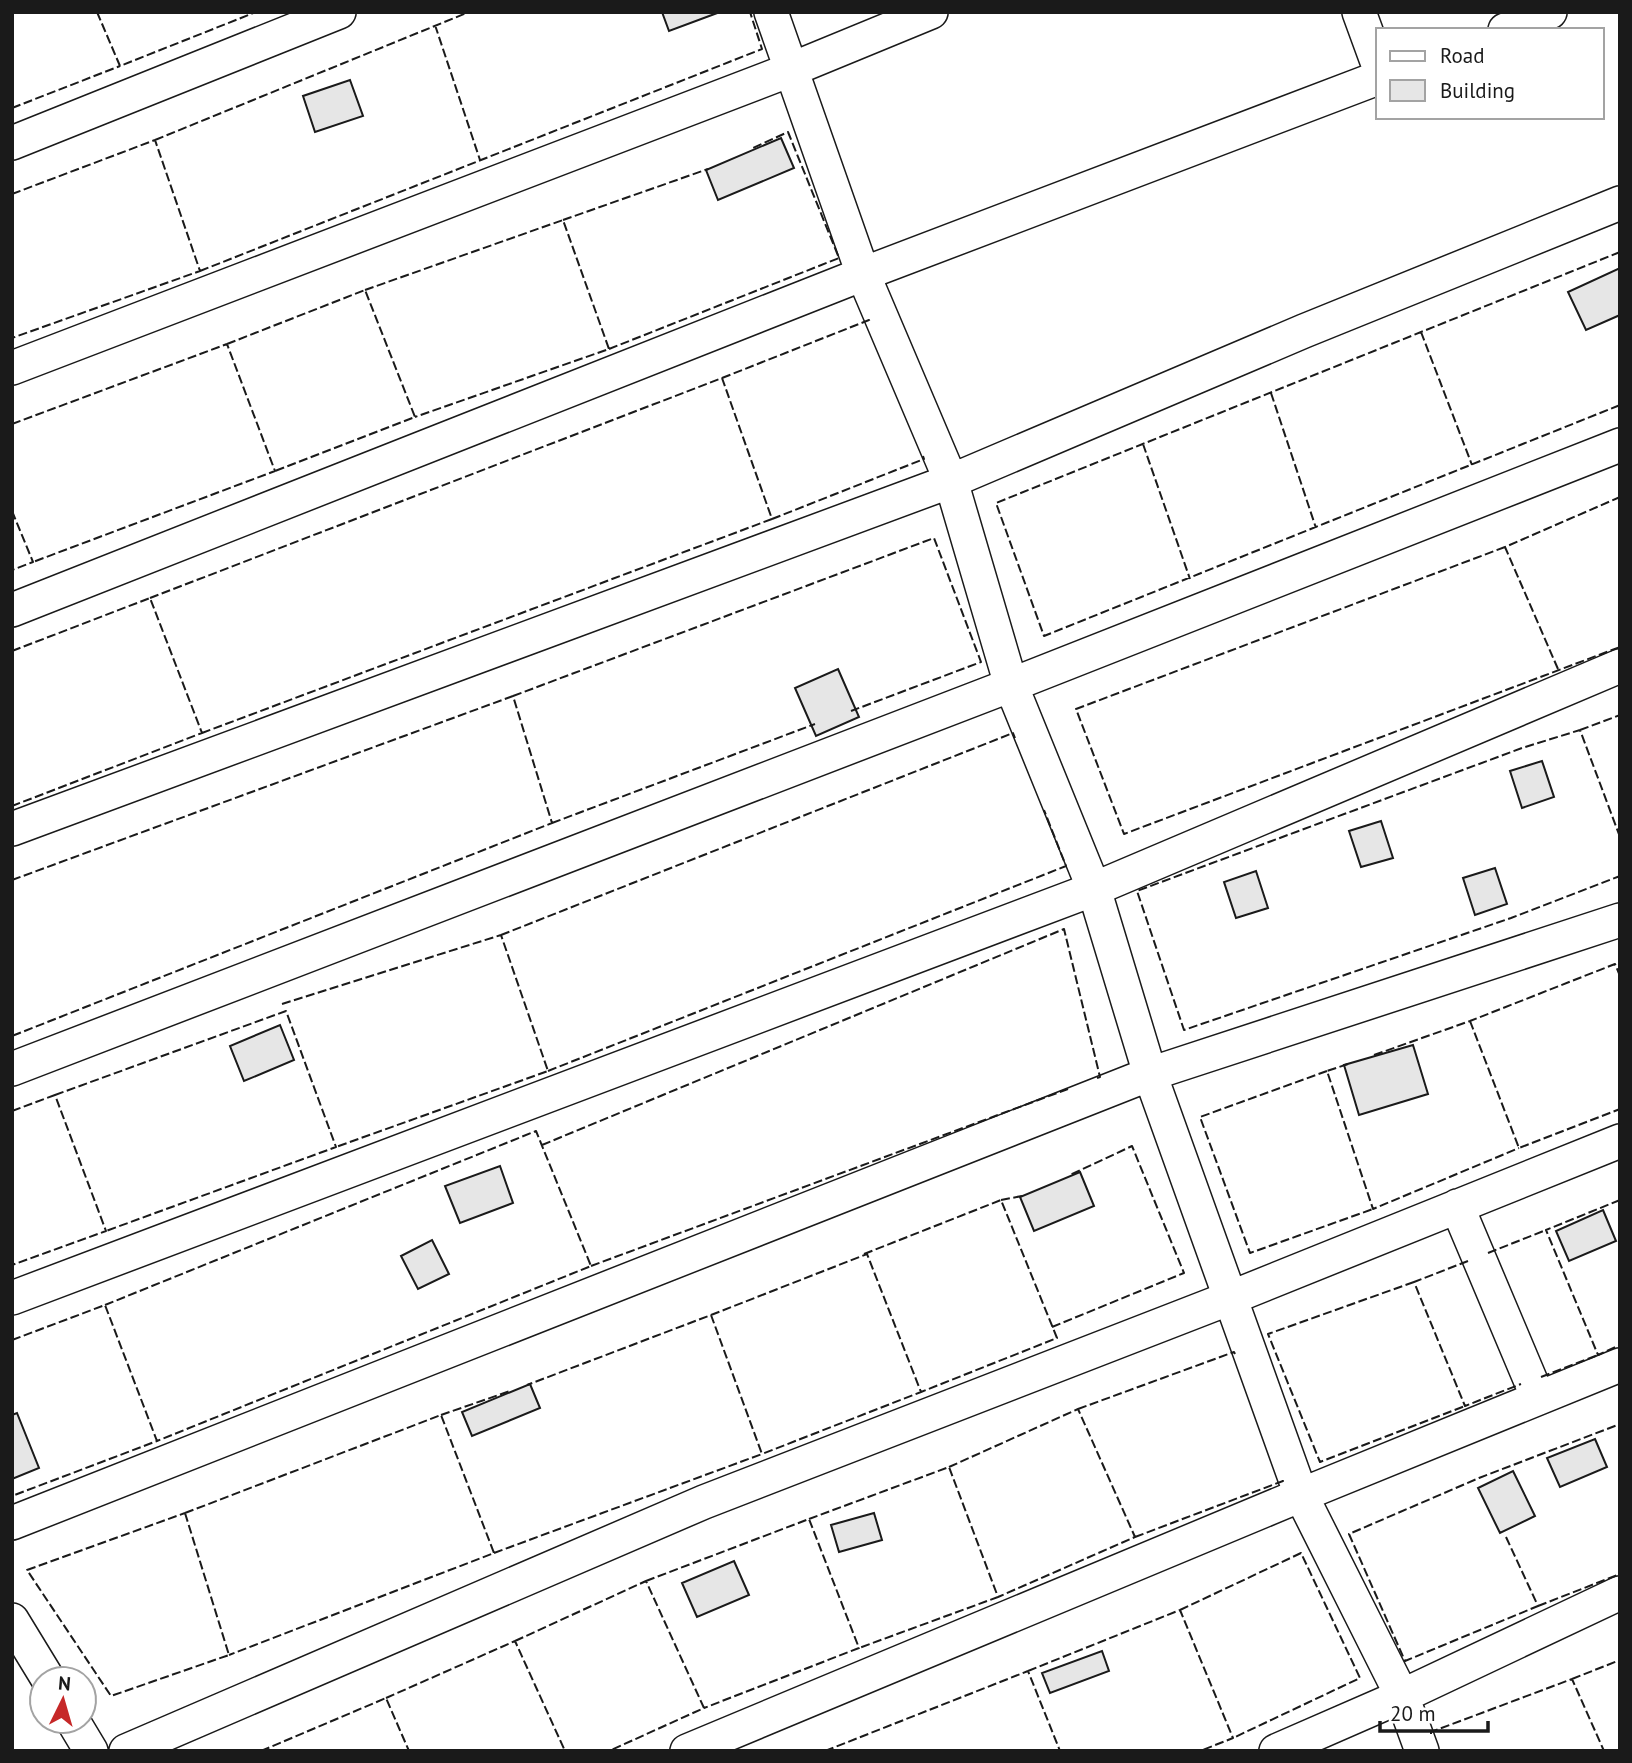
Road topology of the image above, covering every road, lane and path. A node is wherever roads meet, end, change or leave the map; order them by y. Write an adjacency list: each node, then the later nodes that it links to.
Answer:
1 (340, 12): 10 (street)
2 (771, 12): 8 (street)
3 (931, 12): 8 (street)
4 (1359, 12): 7 (street)
5 (1550, 12): 6 (street)
6 (1510, 28)
7 (1376, 59)
8 (790, 70): 12 (street); 13 (street)
9 (1376, 79): 12 (street)
10 (12, 143)
11 (1620, 203): 15 (street)
12 (863, 274): 15 (street); 16 (street)
13 (12, 368)
14 (1620, 445): 18 (street)
15 (951, 481): 18 (street); 19 (street)
16 (12, 610)
17 (1620, 666): 20 (street)
18 (1011, 685): 20 (street); 22 (street)
19 (12, 829)
20 (1094, 889): 23 (street); 26 (street)
21 (1620, 920): 23 (street)
22 (12, 1069)
23 (1150, 1074): 27 (street); 31 (street)
24 (1620, 1140): 25 (street)
25 (1457, 1206): 27 (street); 29 (street)
26 (12, 1298)
27 (1230, 1298): 30 (street); 38 (street)
28 (1620, 1365): 29 (street)
29 (1538, 1398): 30 (street)
30 (1301, 1495): 35 (street); 39 (street)
31 (12, 1523)
32 (1620, 1593): 35 (street)
33 (12, 1620): 34 (street)
34 (39, 1665)
35 (1402, 1696): 40 (street); 41 (street)
36 (81, 1735): 37 (street)
37 (91, 1751)
38 (126, 1751)
39 (687, 1751)
40 (1276, 1751)
41 (1422, 1751)

